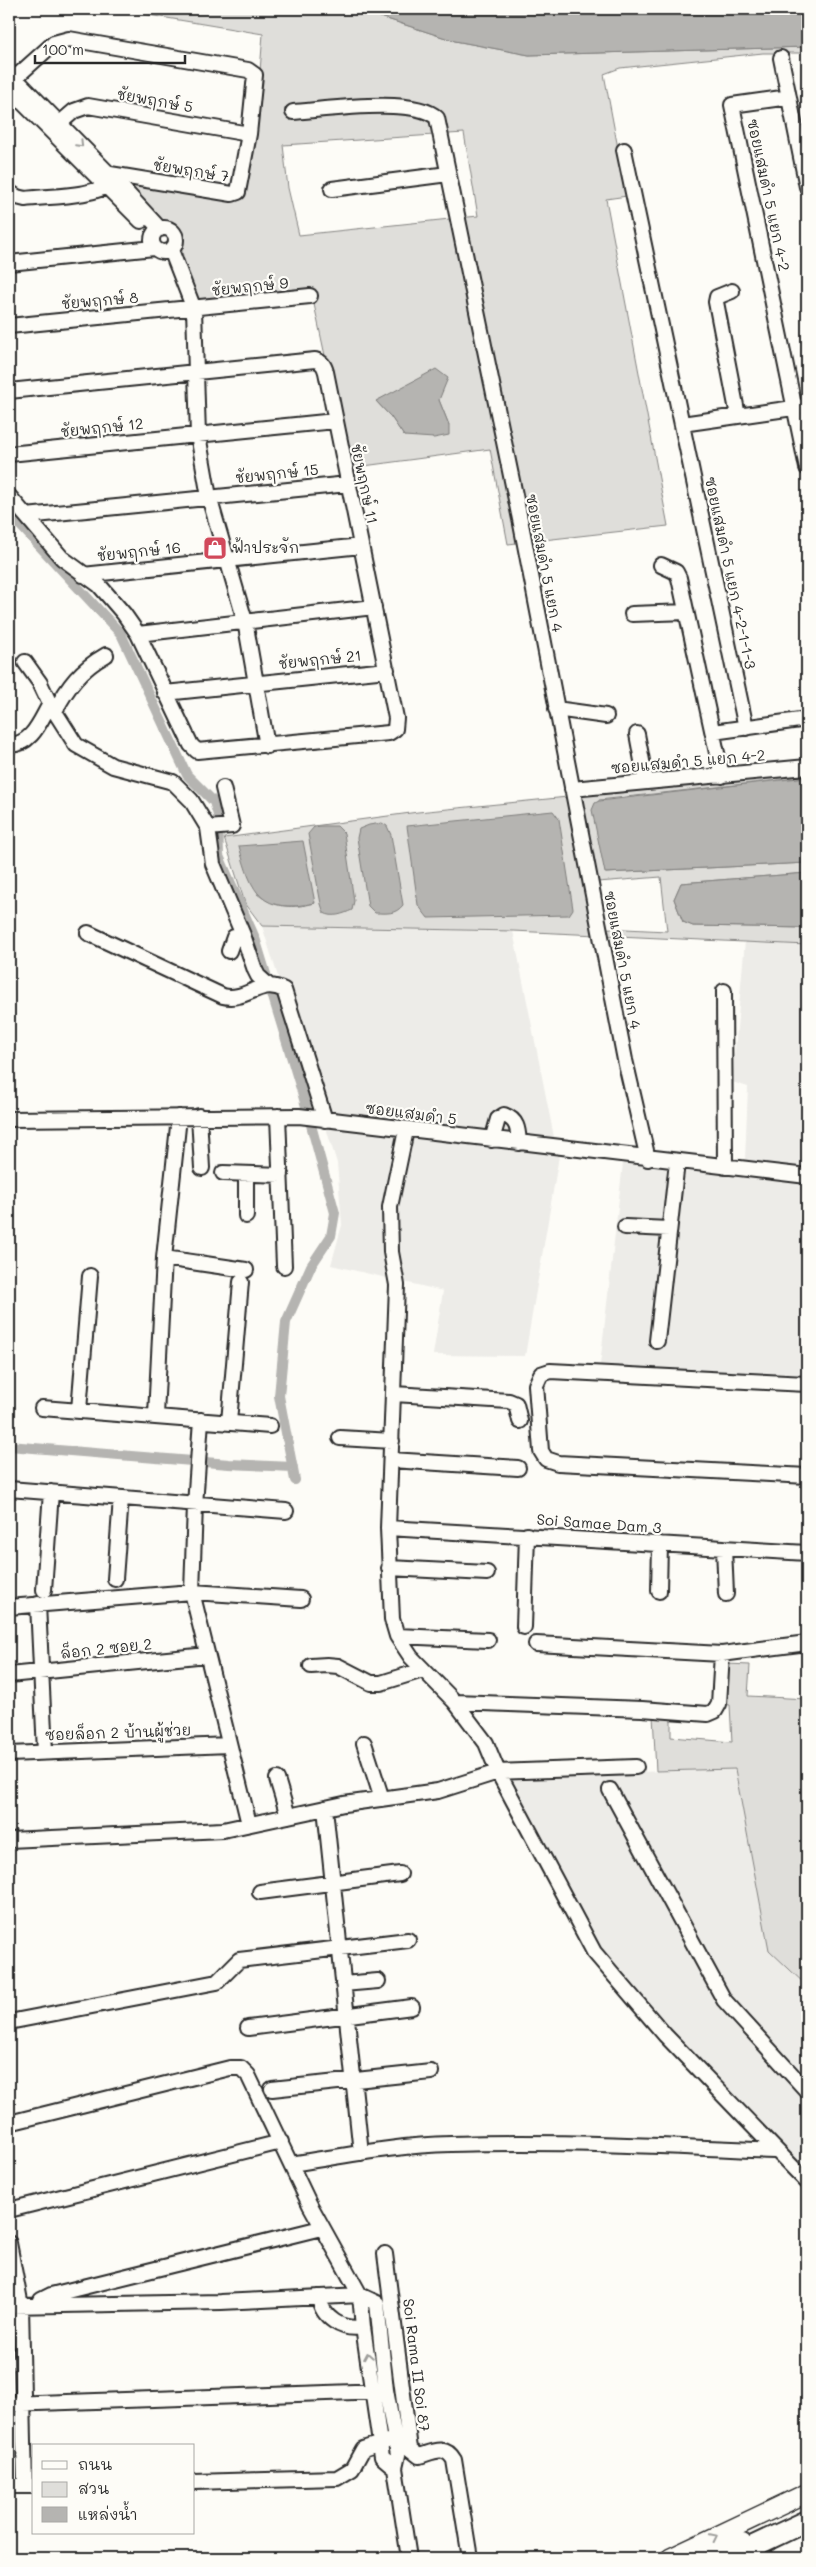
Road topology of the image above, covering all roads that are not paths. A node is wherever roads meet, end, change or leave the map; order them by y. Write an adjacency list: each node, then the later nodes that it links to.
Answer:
1 (780, 58): 3 (street)
2 (11, 80): 4 (street); 7 (street)
3 (789, 97): 11 (street); 23 (street, ซอยแสมดำ 5 แยก 4-2)
4 (34, 106): 6 (street); 10 (street)
5 (293, 112): 9 (street, ซอยแสมดำ 5 แยก 4)
6 (60, 123): 7 (street, ชัยพฤกษ์ 5); 10 (street, one-way to 10)
7 (249, 134): 10 (street, ชัยพฤกษ์ 7)
8 (624, 150): 26 (street, ซอยแสมดำ 5 แยก 4-2-1-1-3)
9 (448, 174): 12 (street); 49 (street, ซอยแสมดำ 5 แยก 4)
10 (111, 180): 13 (street); 14 (street)
11 (807, 187)
12 (332, 189)
13 (9, 192)
14 (156, 237): 15 (street); 15 (street); 16 (street)
15 (171, 250): 19 (street)
16 (9, 263)
17 (732, 291): 24 (street)
18 (310, 296): 19 (street, ชัยพฤกษ์ 9)
19 (194, 309): 20 (street, ชัยพฤกษ์ 8); 21 (street)
20 (9, 326)
21 (195, 373): 22 (street); 25 (street, ชัยพฤกษ์ 11); 27 (street)
22 (9, 391)
23 (801, 407): 24 (street); 29 (street, ซอยแสมดำ 5 แยก 4-2)
24 (738, 416): 26 (street)
25 (335, 420): 27 (street, ชัยพฤกษ์ 12); 30 (street, ชัยพฤกษ์ 11)
26 (682, 424): 52 (street, ซอยแสมดำ 5 แยก 4-2-1-1-3)
27 (198, 435): 28 (street, ชัยพฤกษ์ 12); 32 (street)
28 (9, 454)
29 (807, 468)
30 (348, 484): 32 (street, ชัยพฤกษ์ 15); 34 (street, ชัยพฤกษ์ 11)
31 (9, 496): 33 (street)
32 (209, 497): 33 (street, ชัยพฤกษ์ 15); 35 (street)
33 (26, 516): 37 (street)
34 (361, 546): 35 (street, ชัยพฤกษ์ 16); 38 (street, ชัยพฤกษ์ 11)
35 (229, 560): 37 (street, ชัยพฤกษ์ 16); 41 (street)
36 (661, 565): 39 (street)
37 (83, 574): 42 (street)
38 (374, 606): 41 (street); 45 (street, ชัยพฤกษ์ 11)
39 (686, 612): 40 (street); 53 (street)
40 (632, 614)
41 (244, 621): 42 (street); 46 (street)
42 (138, 634): 47 (street)
43 (106, 655): 48 (street)
44 (25, 662): 48 (street)
45 (386, 670): 46 (street, ชัยพฤกษ์ 21); 56 (street, ชัยพฤกษ์ 11)
46 (258, 684): 47 (street, ชัยพฤกษ์ 21); 56 (street)
47 (165, 694): 56 (street)
48 (52, 707): 55 (street); 62 (street)
49 (556, 709): 50 (street); 61 (street, ซอยแสมดำ 5 แยก 4)
50 (606, 716)
51 (807, 719): 52 (street)
52 (746, 728): 53 (street)
53 (713, 732): 58 (street)
54 (637, 734): 59 (street)
55 (9, 745)
56 (267, 746)
57 (807, 767): 58 (street, ซอยแสมดำ 5 แยก 4-2)
58 (722, 776): 59 (street, ซอยแสมดำ 5 แยก 4-2)
59 (646, 782): 61 (street, ซอยแสมดำ 5 แยก 4-2)
60 (223, 788): 62 (street)
61 (572, 789): 76 (street, ซอยแสมดำ 5 แยก 4)
62 (208, 828): 64 (street)
63 (88, 933): 66 (street)
64 (243, 935): 65 (street); 66 (street)
65 (228, 951)
66 (268, 985): 72 (street)
67 (724, 991): 79 (street)
68 (200, 1116): 69 (street, ซอยแสมดำ 5); 70 (street, ซอยแสมดำ 5); 78 (street)
69 (278, 1116): 72 (street, ซอยแสมดำ 5); 82 (street)
70 (179, 1117): 71 (street, ซอยแสมดำ 5); 87 (street)
71 (9, 1119)
72 (325, 1120): 73 (street, ซอยแสมดำ 5)
73 (406, 1130): 74 (street, ซอยแสมดำ 5); 92 (street)
74 (492, 1140): 75 (street, ซอยแสมดำ 5); 75 (street)
75 (520, 1143): 76 (street, ซอยแสมดำ 5)
76 (648, 1159): 77 (street, ซอยแสมดำ 5)
77 (677, 1162): 79 (street, ซอยแสมดำ 5); 86 (street)
78 (202, 1168)
79 (725, 1168): 83 (street, ซอยแสมดำ 5)
80 (223, 1173): 81 (street)
81 (246, 1174): 82 (street); 84 (street)
82 (281, 1175): 88 (street)
83 (807, 1176)
84 (246, 1216)
85 (625, 1227): 86 (street)
86 (669, 1229): 90 (street)
87 (164, 1258): 95 (street); 98 (street)
88 (284, 1266)
89 (90, 1276): 94 (street)
90 (657, 1341)
91 (807, 1384): 104 (street)
92 (394, 1394): 97 (street); 101 (street)
93 (42, 1408): 94 (street)
94 (79, 1410): 95 (street)
95 (156, 1415): 96 (street)
96 (200, 1420): 98 (street); 108 (street)
97 (520, 1421)
98 (229, 1422): 99 (street)
99 (270, 1426)
100 (340, 1438): 101 (street)
101 (392, 1441): 102 (street)
102 (391, 1460): 103 (street); 110 (street)
103 (518, 1468)
104 (807, 1476)
105 (9, 1489): 106 (street)
106 (51, 1492): 107 (street); 118 (street)
107 (121, 1498): 108 (street); 117 (street)
108 (195, 1505): 109 (street); 120 (street)
109 (286, 1510)
110 (388, 1528): 111 (street, Soi Samae Dam 3); 115 (street)
111 (527, 1535): 112 (street, Soi Samae Dam 3); 125 (street)
112 (660, 1544): 113 (street, Soi Samae Dam 3); 119 (street)
113 (724, 1548): 114 (street, Soi Samae Dam 3); 121 (street)
114 (807, 1553)
115 (390, 1568): 116 (street); 126 (street)
116 (487, 1573)
117 (115, 1579)
118 (44, 1590)
119 (660, 1591)
120 (192, 1592): 122 (street); 123 (street); 131 (street)
121 (726, 1594)
122 (301, 1599)
123 (38, 1604): 124 (street); 134 (street)
124 (9, 1607)
125 (524, 1627)
126 (397, 1636): 127 (street); 133 (street)
127 (488, 1640)
128 (807, 1643): 130 (street)
129 (536, 1644): 130 (street)
130 (722, 1654): 136 (street)
131 (207, 1655): 134 (street, ล็อก 2 ซอย 2); 138 (street)
132 (311, 1666): 133 (street)
133 (422, 1670): 136 (street)
134 (42, 1672): 135 (street, ล็อก 2 ซอย 2); 139 (street)
135 (9, 1676)
136 (455, 1702): 142 (street)
137 (364, 1743): 145 (street)
138 (229, 1745): 139 (street, ซอยล็อก 2 บ้านผู้ช่วย); 148 (street)
139 (45, 1752): 140 (street, ซอยล็อก 2 บ้านผู้ช่วย)
140 (9, 1754)
141 (636, 1767): 142 (street)
142 (498, 1772): 145 (street); 167 (street)
143 (277, 1779): 147 (street)
144 (610, 1790): 164 (street)
145 (382, 1799): 146 (street)
146 (324, 1808): 147 (street); 151 (street)
147 (288, 1816): 148 (street)
148 (249, 1824): 149 (street)
149 (9, 1840)
150 (400, 1874): 151 (street)
151 (332, 1883): 152 (street); 154 (street)
152 (260, 1892)
153 (408, 1940): 154 (street)
154 (339, 1948): 156 (street); 159 (street)
155 (378, 1981): 156 (street)
156 (343, 1984): 158 (street)
157 (412, 2007): 158 (street)
158 (346, 2014): 160 (street); 162 (street)
159 (9, 2022)
160 (248, 2028)
161 (432, 2072): 162 (street)
162 (352, 2080): 163 (street); 168 (street)
163 (272, 2089)
164 (807, 2091)
165 (9, 2122): 166 (street)
166 (281, 2142): 171 (street); 172 (street)
167 (775, 2152): 168 (street); 170 (street)
168 (362, 2153): 169 (street)
169 (296, 2163)
170 (807, 2182)
171 (9, 2210)
172 (322, 2228): 175 (street); 177 (street)
173 (9, 2242): 178 (street)
174 (385, 2254): 194 (street, Soi Rama II Soi 87)
175 (360, 2295): 176 (street); 179 (street); 180 (street)
176 (319, 2297): 177 (street); 179 (street)
177 (39, 2305): 178 (street)
178 (15, 2306): 181 (street)
179 (363, 2328): 180 (street, one-way to 179)
180 (380, 2391): 181 (street); 182 (street); 183 (street)
181 (16, 2404): 187 (street)
182 (395, 2439): 183 (street); 184 (street)
183 (380, 2442): 184 (street); 185 (street)
184 (395, 2468): 193 (street)
185 (195, 2482)
186 (9, 2486): 187 (street)
187 (30, 2486)
188 (807, 2493): 195 (main road, one-way to 188)
189 (807, 2512): 196 (main road)
190 (807, 2521): 197 (highway)
191 (807, 2526): 198 (highway)
192 (807, 2546): 199 (highway)
193 (409, 2558)
194 (470, 2558)
195 (670, 2558)
196 (706, 2558)
197 (728, 2558)
198 (737, 2558)
199 (780, 2558)

